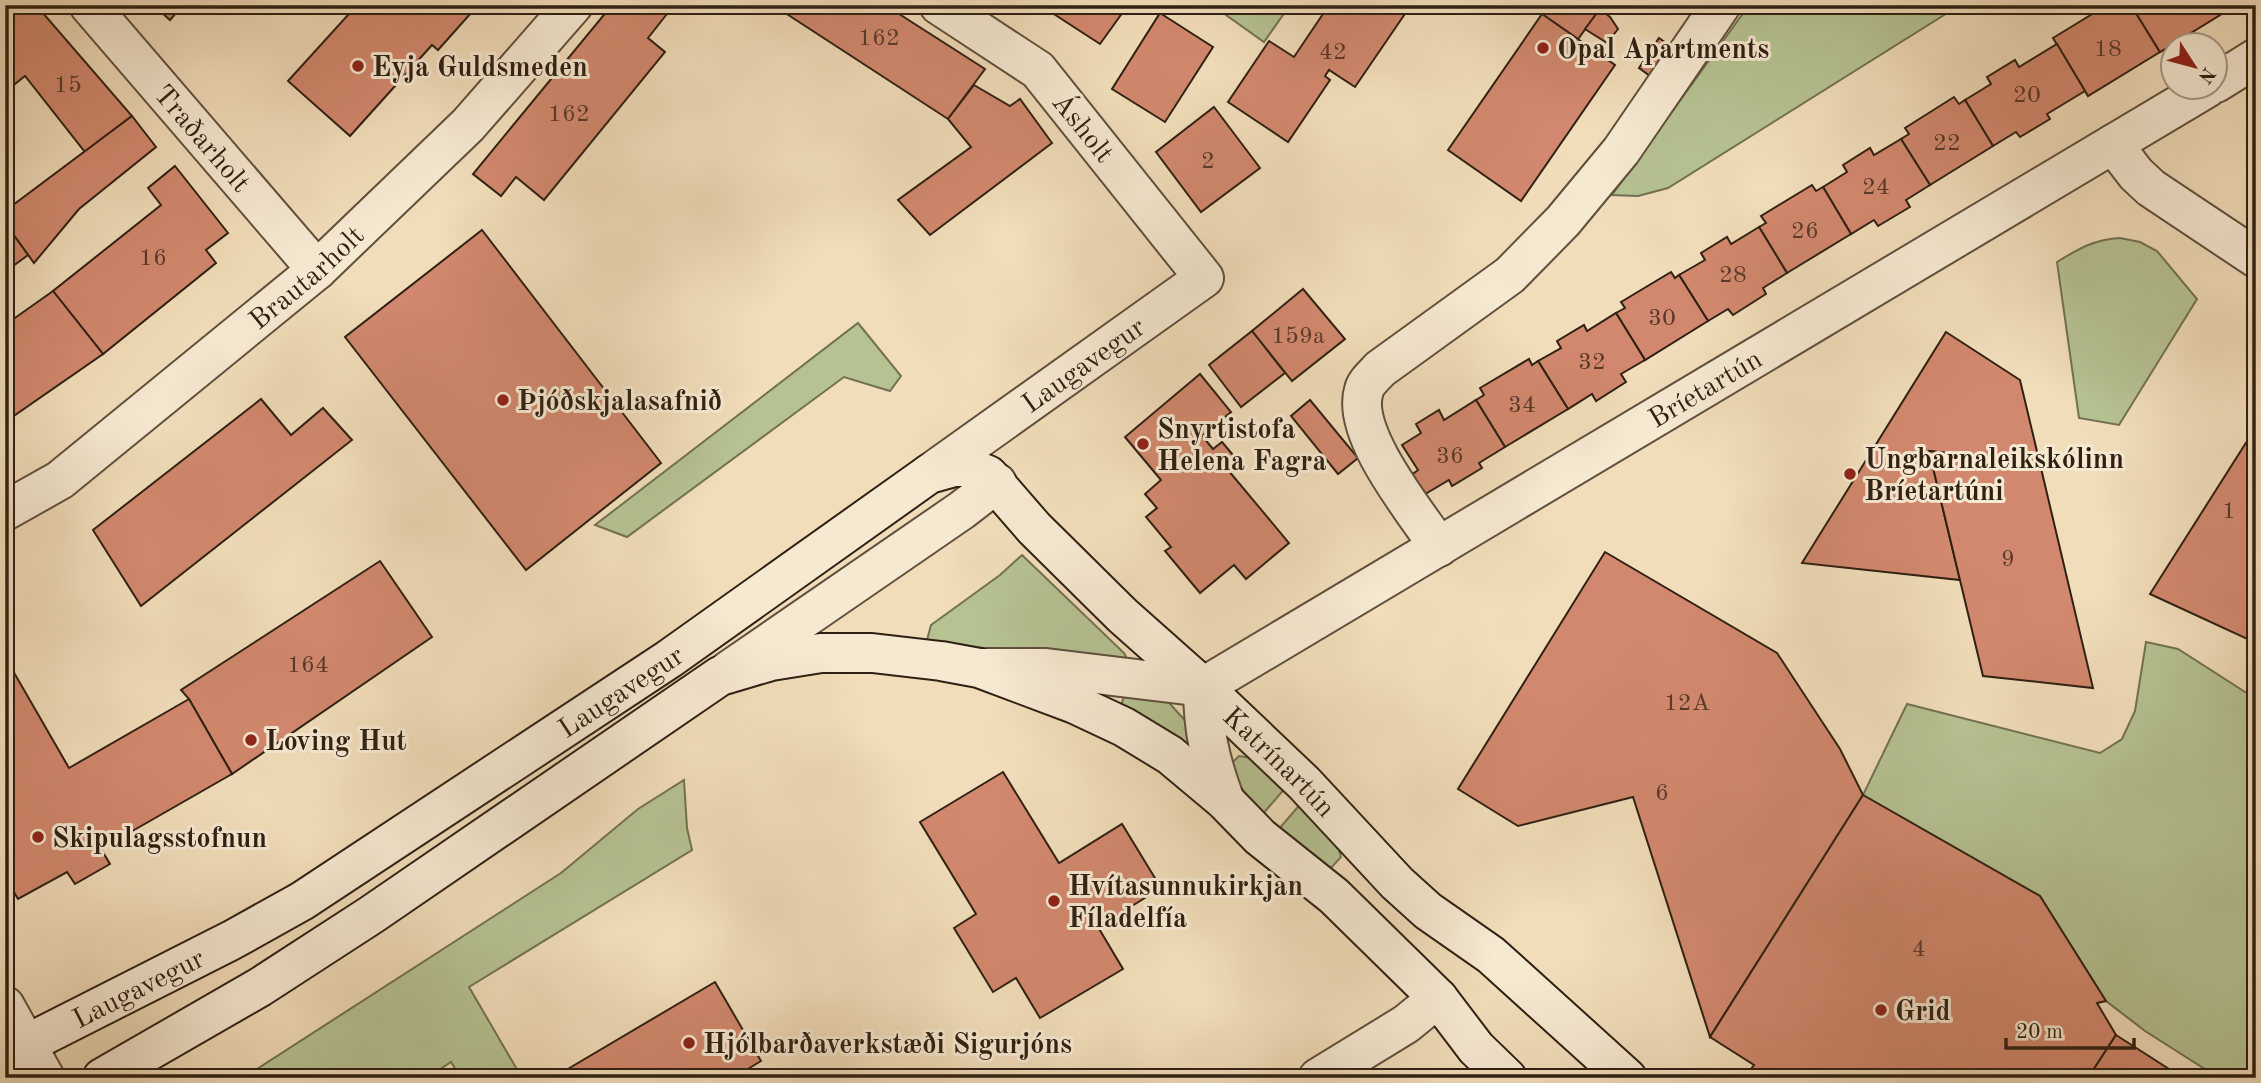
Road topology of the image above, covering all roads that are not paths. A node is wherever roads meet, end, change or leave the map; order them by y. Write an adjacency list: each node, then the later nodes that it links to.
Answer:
1 (89, 5): 10 (street, Traðarholt)
2 (573, 5): 10 (street, Brautarholt)
3 (939, 5): 11 (street, Ásholt)
4 (1721, 5): 15 (street)
5 (2256, 58): 6 (street)
6 (2230, 74)
7 (2184, 102): 8 (street, Bríetartún)
8 (2113, 144): 9 (street); 15 (street, Bríetartún)
9 (2256, 258)
10 (317, 270): 14 (street, Brautarholt)
11 (1204, 278): 12 (street, Laugavegur)
12 (929, 474): 13 (street, Katrínartún); 22 (street, Laugavegur)
13 (997, 483): 17 (street, Laugavegur); 18 (street, Katrínartún)
14 (5, 511)
15 (1439, 547): 18 (street, Bríetartún)
16 (979, 668): 17 (street); 18 (street); 19 (street)
17 (720, 677): 24 (street, Laugavegur)
18 (1203, 687): 19 (street); 27 (street, Katrínartún)
19 (1225, 801): 20 (street)
20 (1438, 998): 25 (street); 26 (street)
21 (5, 1006): 22 (street)
22 (16, 1050): 23 (street)
23 (45, 1078)
24 (102, 1078)
25 (1318, 1078)
26 (1507, 1078)
27 (1627, 1078)

